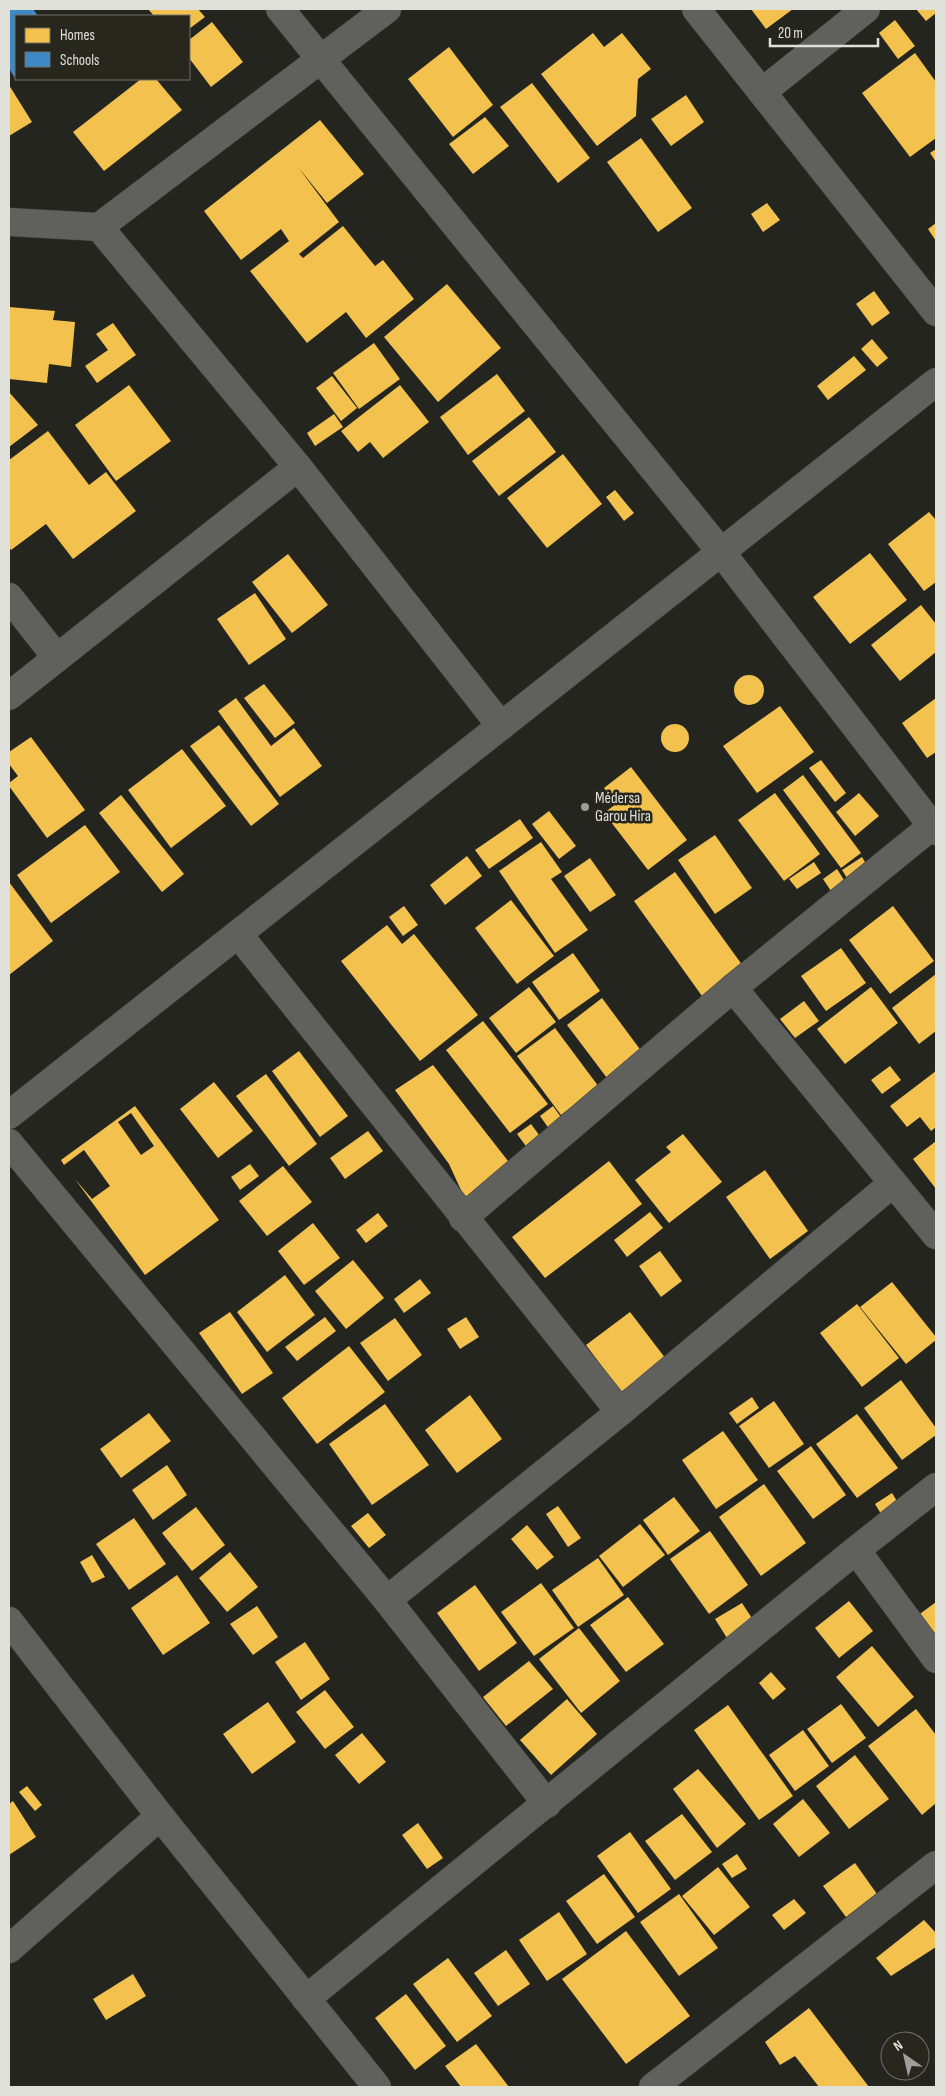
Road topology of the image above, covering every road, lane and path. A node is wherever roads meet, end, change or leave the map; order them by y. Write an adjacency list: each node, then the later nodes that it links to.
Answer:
1 (280, 9): 5 (street)
2 (387, 9): 5 (street)
3 (696, 9): 6 (street)
4 (866, 9): 6 (street)
5 (321, 60): 8 (street); 12 (street)
6 (762, 92): 9 (street)
7 (9, 222): 8 (street)
8 (99, 227): 11 (street)
9 (936, 312)
10 (936, 382): 12 (street)
11 (298, 467): 14 (street); 16 (street)
12 (721, 552): 16 (street); 17 (street)
13 (9, 598): 14 (street)
14 (57, 658): 15 (street)
15 (9, 696)
16 (500, 726): 18 (street)
17 (934, 828): 19 (street)
18 (238, 934): 20 (street); 23 (street)
19 (733, 988): 22 (street); 23 (street)
20 (9, 1115)
21 (9, 1143): 28 (street)
22 (893, 1183): 24 (street); 25 (street)
23 (463, 1218): 25 (street)
24 (936, 1235)
25 (620, 1412): 28 (street)
26 (936, 1487): 27 (street)
27 (856, 1550): 30 (street); 31 (street)
28 (386, 1600): 31 (street)
29 (9, 1621): 32 (street)
30 (936, 1659)
31 (546, 1804): 35 (street)
32 (160, 1816): 34 (street); 35 (street)
33 (936, 1865): 37 (street)
34 (9, 1949)
35 (306, 2000): 36 (street)
36 (376, 2087)
37 (653, 2087)

